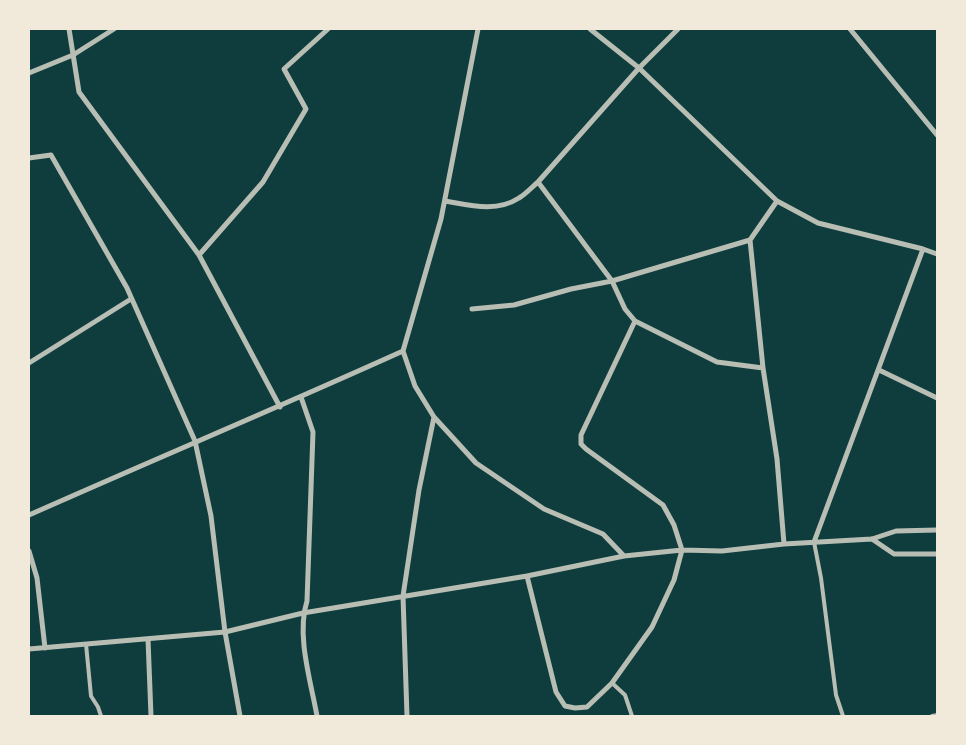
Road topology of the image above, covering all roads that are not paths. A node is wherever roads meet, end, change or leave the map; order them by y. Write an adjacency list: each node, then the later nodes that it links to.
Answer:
1 (69, 29): 8 (street)
2 (114, 29): 8 (street)
3 (328, 29): 19 (street)
4 (478, 29): 14 (street)
5 (590, 29): 9 (street)
6 (678, 29): 9 (street)
7 (850, 29): 11 (street)
8 (73, 55): 10 (street); 19 (street)
9 (640, 68): 13 (street); 15 (street)
10 (29, 73)
11 (937, 135)
12 (29, 158): 21 (street)
13 (538, 182): 14 (street); 20 (street)
14 (445, 201): 24 (street)
15 (777, 202): 16 (street); 17 (street)
16 (750, 240): 20 (street); 26 (street)
17 (923, 249): 18 (street); 27 (street)
18 (937, 254)
19 (200, 255): 30 (street)
20 (612, 281): 22 (street); 23 (street)
21 (131, 299): 25 (street); 32 (street)
22 (472, 309)
23 (635, 320): 26 (street); 38 (street)
24 (403, 351): 28 (street); 31 (street)
25 (29, 362)
26 (763, 368): 37 (street)
27 (879, 370): 29 (street); 36 (street)
28 (301, 397): 30 (street); 44 (street)
29 (937, 398)
30 (280, 407): 32 (street)
31 (434, 417): 41 (street); 43 (street)
32 (195, 441): 33 (street); 45 (street)
33 (29, 515)
34 (937, 530): 35 (street)
35 (872, 540): 36 (street); 40 (street)
36 (814, 542): 37 (street); 58 (lane)
37 (784, 544): 38 (street)
38 (682, 550): 41 (street); 50 (street)
39 (29, 551): 48 (street)
40 (937, 554)
41 (624, 556): 42 (street)
42 (528, 576): 43 (street); 50 (street)
43 (403, 596): 44 (street); 56 (street)
44 (303, 613): 45 (street); 55 (street)
45 (225, 632): 46 (street); 54 (street)
46 (148, 639): 47 (street); 53 (street)
47 (86, 644): 48 (street); 52 (lane)
48 (45, 648): 49 (street)
49 (29, 649)
50 (612, 683): 57 (lane)
51 (937, 715): 59 (lane)
52 (101, 716)
53 (151, 716)
54 (240, 716)
55 (317, 716)
56 (407, 716)
57 (632, 716)
58 (843, 716)
59 (932, 716)

